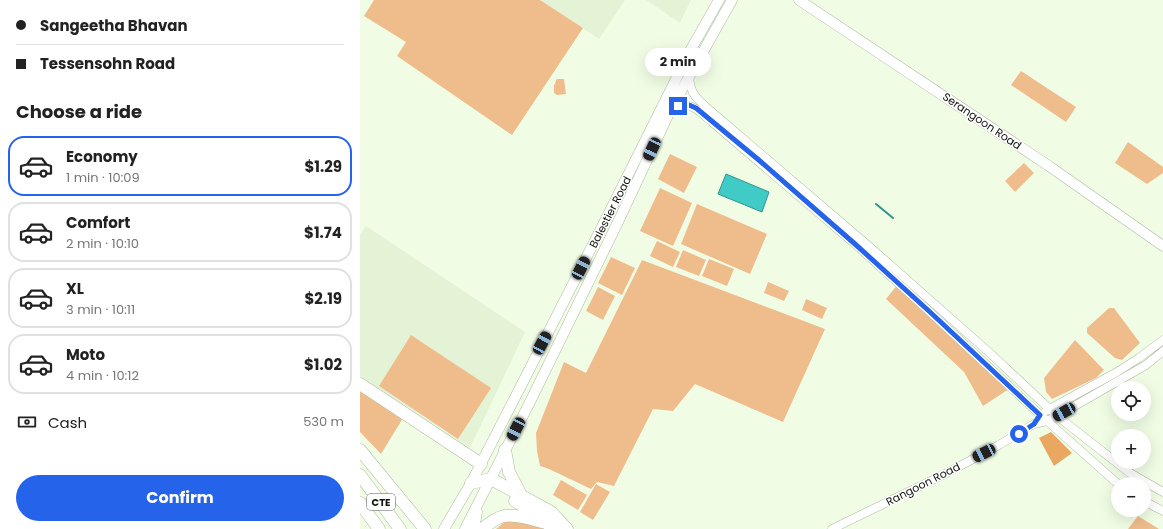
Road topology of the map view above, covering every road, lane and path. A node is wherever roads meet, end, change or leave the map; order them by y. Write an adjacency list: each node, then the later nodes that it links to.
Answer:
1 (719, 0): 17 (main road, Balestier Road)
2 (732, 0): 4 (main road, Balestier Road)
3 (800, 0): 6 (main road, Serangoon Road)
4 (688, 78): 5 (main road, Balestier Road); 10 (street)
5 (671, 109): 11 (street); 16 (main road, Balestier Road)
6 (1163, 246)
7 (1163, 340): 10 (street, Rangoon Road)
8 (1163, 351): 12 (street, Rangoon Road)
9 (360, 384): 17 (highway)
10 (1049, 410): 11 (street, Rangoon Road); 12 (street)
11 (1040, 415): 13 (street); 14 (street, Rangoon Road)
12 (1057, 416): 13 (street, Rangoon Road); 22 (street)
13 (1047, 421): 14 (street, Rangoon Road); 19 (street)
14 (1034, 424): 37 (street, Rangoon Road)
15 (360, 450): 31 (highway, CTE)
16 (505, 450): 21 (main road, Balestier Road); 23 (highway)
17 (481, 464): 20 (main road, Balestier Road)
18 (360, 475): 30 (highway, CTE)
19 (1111, 478)
20 (471, 483): 21 (highway); 32 (main road, Balestier Road)
21 (489, 483): 23 (highway); 25 (main road, Balestier Road); 28 (highway)
22 (1163, 492)
23 (522, 496): 36 (highway)
24 (360, 503): 29 (highway)
25 (478, 504): 33 (main road, Balestier Road); 34 (main road)
26 (1151, 505): 27 (street)
27 (1163, 511)
28 (551, 526): 35 (highway)
29 (379, 529)
30 (400, 529)
31 (425, 529)
32 (444, 529)
33 (465, 529)
34 (474, 529)
35 (482, 529)
36 (567, 529)
37 (832, 529)

